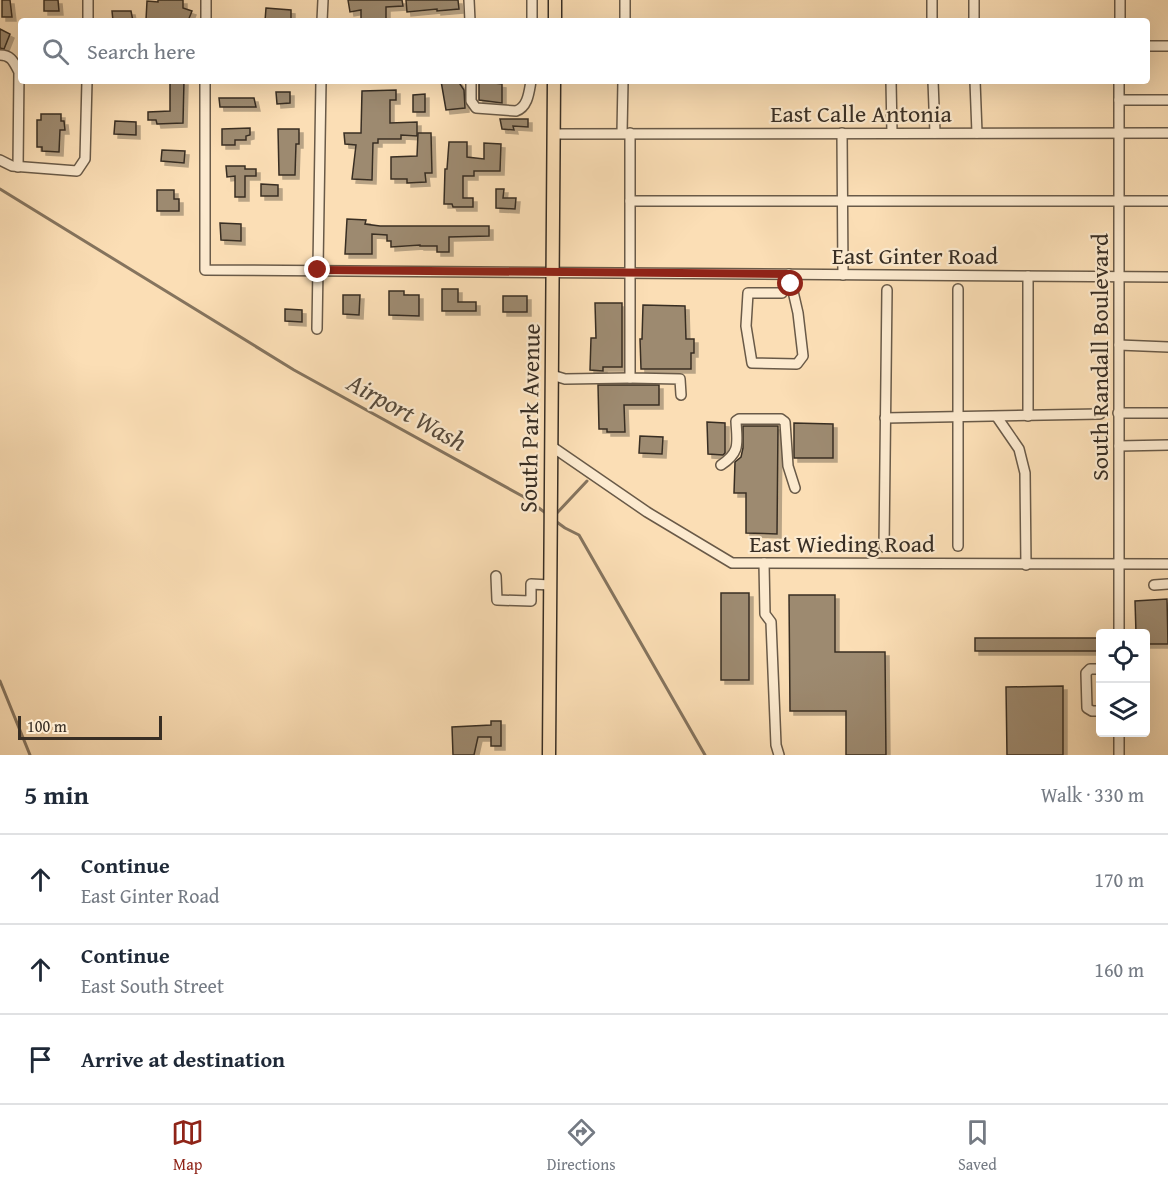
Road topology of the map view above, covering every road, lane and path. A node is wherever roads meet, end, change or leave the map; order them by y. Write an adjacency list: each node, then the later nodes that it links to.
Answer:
1 (88, 0): 11 (street)
2 (206, 0): 12 (street)
3 (323, 0): 13 (street)
4 (470, 0): 14 (street)
5 (532, 0): 15 (street)
6 (555, 0): 16 (main road)
7 (625, 0): 17 (street)
8 (932, 0): 18 (street)
9 (974, 0): 19 (street)
10 (1120, 0): 20 (street)
11 (88, 18)
12 (206, 18)
13 (322, 18)
14 (470, 18)
15 (532, 18)
16 (555, 18)
17 (625, 18)
18 (932, 18)
19 (974, 18)
20 (1119, 18)
21 (1150, 46): 22 (street)
22 (1168, 46)
23 (0, 55): 24 (street)
24 (18, 70)
25 (19, 84): 48 (street)
26 (87, 84): 48 (street)
27 (206, 84): 53 (street, East Ginter Road)
28 (321, 84): 53 (street)
29 (471, 84): 30 (street)
30 (530, 84)
31 (554, 84): 45 (main road, South Park Avenue)
32 (623, 84): 46 (street)
33 (891, 84): 41 (street)
34 (933, 84): 42 (street)
35 (975, 84): 43 (street)
36 (1119, 84): 37 (street, South Randall Boulevard)
37 (1119, 100): 38 (street); 39 (street, South Randall Boulevard)
38 (1168, 100)
39 (1119, 132): 43 (street, East Calle Antonia); 44 (street, East Calle Antonia); 50 (street, South Randall Boulevard)
40 (842, 133): 41 (street, East Calle Antonia); 46 (street, East Calle Antonia); 52 (street)
41 (892, 133): 42 (street, East Calle Antonia)
42 (935, 133): 43 (street, East Calle Antonia)
43 (978, 133)
44 (1168, 133)
45 (553, 134): 46 (street, East Calle Antonia); 54 (main road, South Park Avenue)
46 (626, 134): 49 (street)
47 (0, 160): 48 (street)
48 (18, 166)
49 (630, 201): 52 (street); 55 (street)
50 (1119, 201): 51 (street); 52 (street); 59 (street, South Randall Boulevard)
51 (1168, 201)
52 (842, 202): 57 (street)
53 (318, 270): 54 (street, East Ginter Road); 64 (street)
54 (554, 273): 55 (street, East Ginter Road); 67 (main road, South Park Avenue)
55 (630, 273): 56 (street, East Ginter Road); 68 (street)
56 (789, 274): 57 (street, East Ginter Road); 63 (street)
57 (843, 275): 58 (street, East Ginter Road)
58 (1028, 276): 59 (street, East Ginter Road); 73 (street)
59 (1119, 277): 60 (street, East Ginter Road); 65 (street, South Randall Boulevard)
60 (1168, 277)
61 (958, 289): 76 (street)
62 (887, 290): 75 (street)
63 (782, 293)
64 (317, 329)
65 (1119, 345): 66 (street); 70 (street, South Randall Boulevard)
66 (1168, 347)
67 (552, 375): 68 (street); 78 (main road, South Park Avenue)
68 (630, 378): 69 (street)
69 (681, 395)
70 (1118, 413): 71 (street); 79 (street, South Randall Boulevard)
71 (1168, 413)
72 (1100, 414): 73 (street)
73 (1028, 416): 74 (street)
74 (997, 417): 76 (street); 87 (street)
75 (885, 418): 76 (street); 83 (street)
76 (958, 418): 82 (street)
77 (1168, 445): 79 (street)
78 (551, 446): 84 (street, East Wieding Road); 90 (main road, South Park Avenue)
79 (1119, 446): 85 (street, South Randall Boulevard)
80 (721, 465): 81 (street)
81 (795, 488)
82 (958, 546)
83 (884, 547)
84 (764, 563): 87 (street, East Wieding Road); 99 (street)
85 (1120, 564): 86 (street, East Wieding Road); 87 (street, East Wieding Road); 94 (street, South Randall Boulevard)
86 (1168, 564)
87 (1026, 565)
88 (496, 576): 92 (street)
89 (1168, 584): 91 (street)
90 (550, 585): 92 (street); 93 (main road, South Park Avenue)
91 (1154, 585)
92 (531, 601): 93 (street)
93 (550, 601): 98 (main road, South Park Avenue)
94 (1119, 629)
95 (1096, 669): 96 (street)
96 (1096, 711)
97 (1119, 737): 100 (street)
98 (549, 755)
99 (779, 755)
100 (1119, 755)

